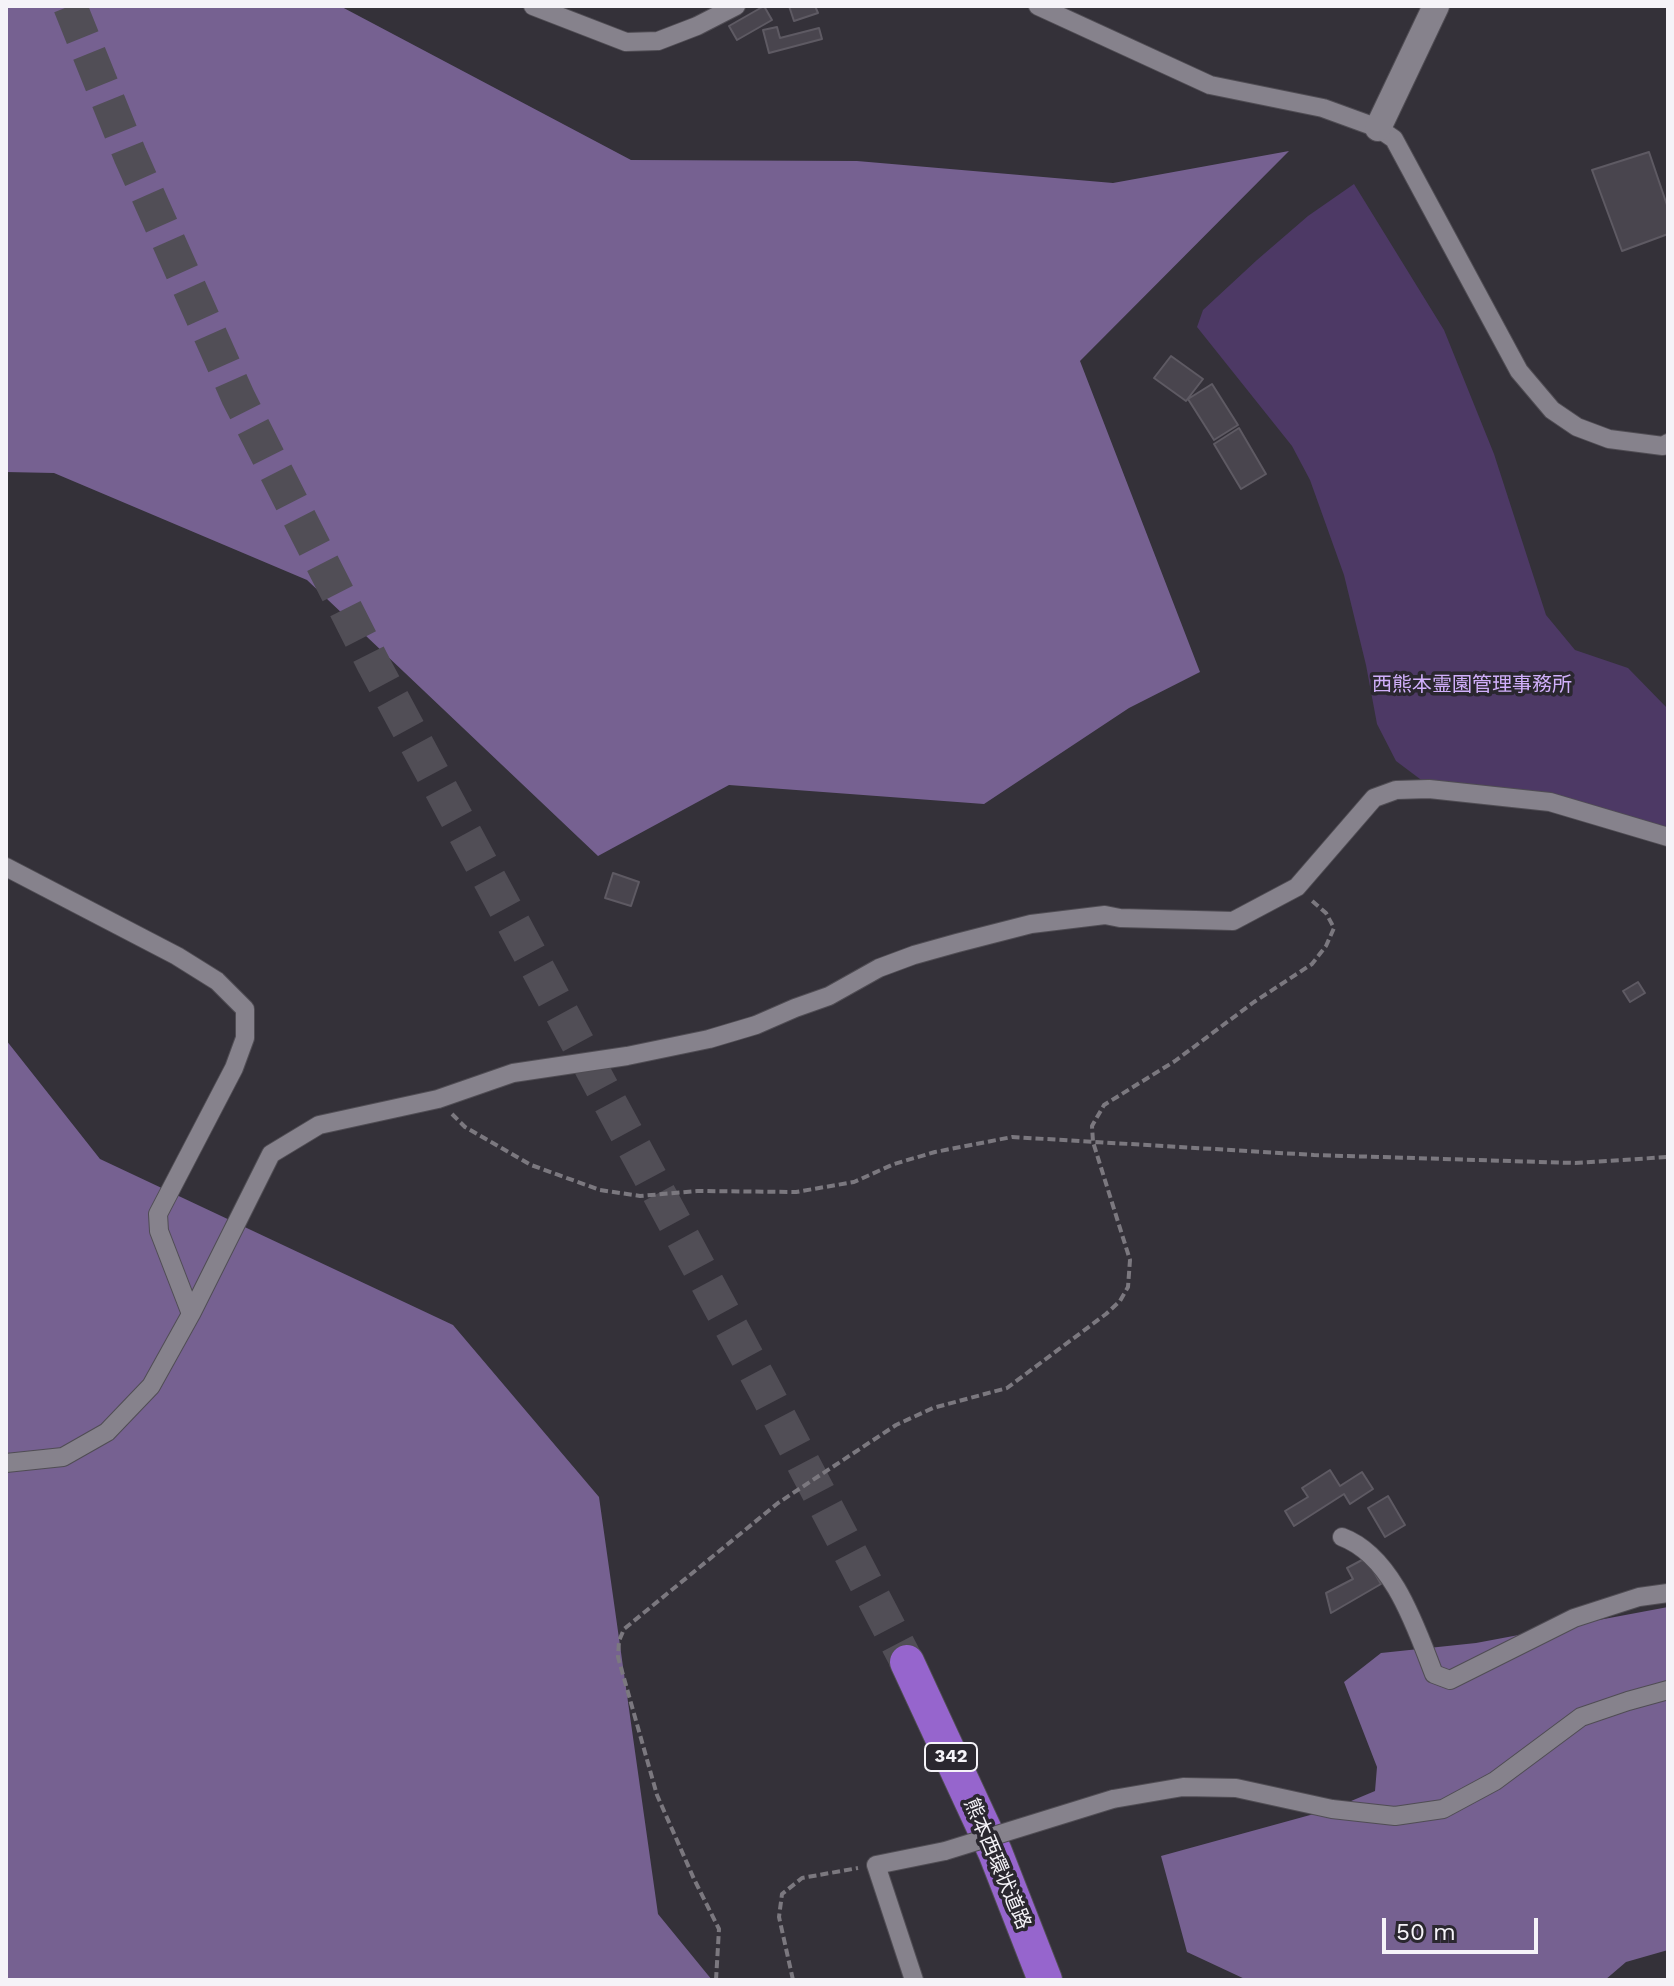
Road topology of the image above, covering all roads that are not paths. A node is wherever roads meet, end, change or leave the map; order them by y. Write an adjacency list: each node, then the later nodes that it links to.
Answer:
1 (533, 6): 2 (street)
2 (736, 6)
3 (1038, 6): 5 (street)
4 (1436, 6): 5 (street)
5 (1378, 128): 6 (street)
6 (1668, 443)
7 (1668, 837): 9 (street)
8 (6, 867): 9 (street)
9 (191, 1314): 10 (street)
10 (6, 1463)
11 (1342, 1537): 12 (street)
12 (1668, 1593)
13 (907, 1662): 15 (highway, 熊本西環状道路 / 342)
14 (1668, 1690): 16 (street, bridge)
15 (995, 1852): 17 (highway); 18 (highway, 熊本西環状道路 / 342); 19 (highway)
16 (914, 1980)
17 (1037, 1980)
18 (1045, 1980)
19 (1058, 1980)

